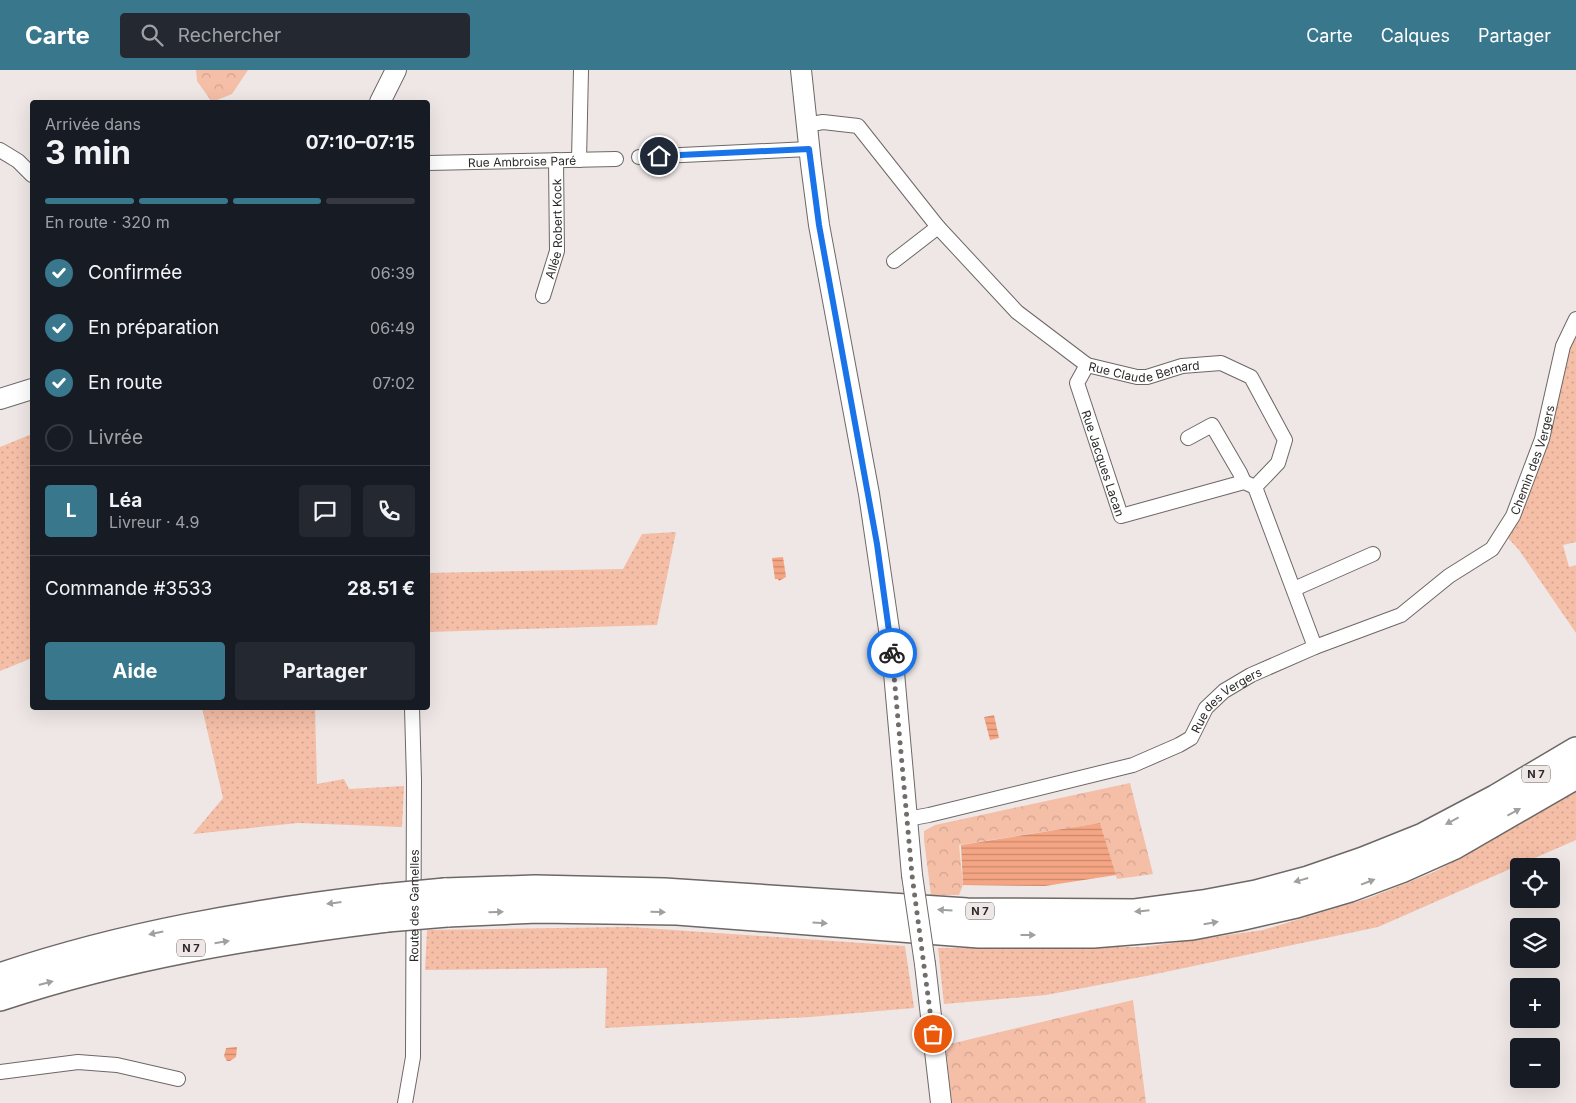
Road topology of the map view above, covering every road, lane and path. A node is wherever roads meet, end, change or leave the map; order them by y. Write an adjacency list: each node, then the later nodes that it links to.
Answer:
1 (396, 70): 4 (main road)
2 (581, 70): 11 (street)
3 (801, 70): 5 (main road)
4 (381, 100)
5 (806, 125): 6 (main road); 14 (street, Rue Claude Bernard)
6 (809, 149): 8 (street); 30 (main road)
7 (0, 150): 13 (street)
8 (639, 157)
9 (616, 159): 11 (street, Rue Ambroise Paré)
10 (556, 160): 11 (street, Rue Ambroise Paré); 12 (street, Rue Ambroise Paré); 16 (street, Allée Robert Kock)
11 (579, 160)
12 (430, 163)
13 (30, 173)
14 (938, 228): 15 (street); 18 (street, Rue Claude Bernard)
15 (894, 261)
16 (543, 296)
17 (1576, 319): 24 (street, Chemin des Vergers)
18 (1087, 365): 22 (street, Rue Jacques Lacan); 22 (street, Rue Claude Bernard)
19 (30, 390): 20 (main road)
20 (0, 399)
21 (1188, 438): 22 (street)
22 (1249, 485): 25 (street)
23 (1374, 554): 25 (street)
24 (1449, 576): 26 (street, Rue des Vergers)
25 (1294, 589): 26 (street)
26 (1315, 647): 30 (street, Rue des Vergers)
27 (412, 710): 37 (street, Route des Gamelles)
28 (1576, 750): 31 (highway, N 7, one-way to 31)
29 (1576, 776): 31 (highway, N 7, one-way to 29)
30 (907, 818): 38 (main road, bridge)
31 (446, 903): 32 (highway, N 7, bridge)
32 (385, 908): 33 (highway, N 7, one-way to 33); 34 (highway, N 7, one-way to 32)
33 (0, 976)
34 (0, 998)
35 (0, 1072): 36 (street)
36 (178, 1079)
37 (404, 1103)
38 (941, 1103)

